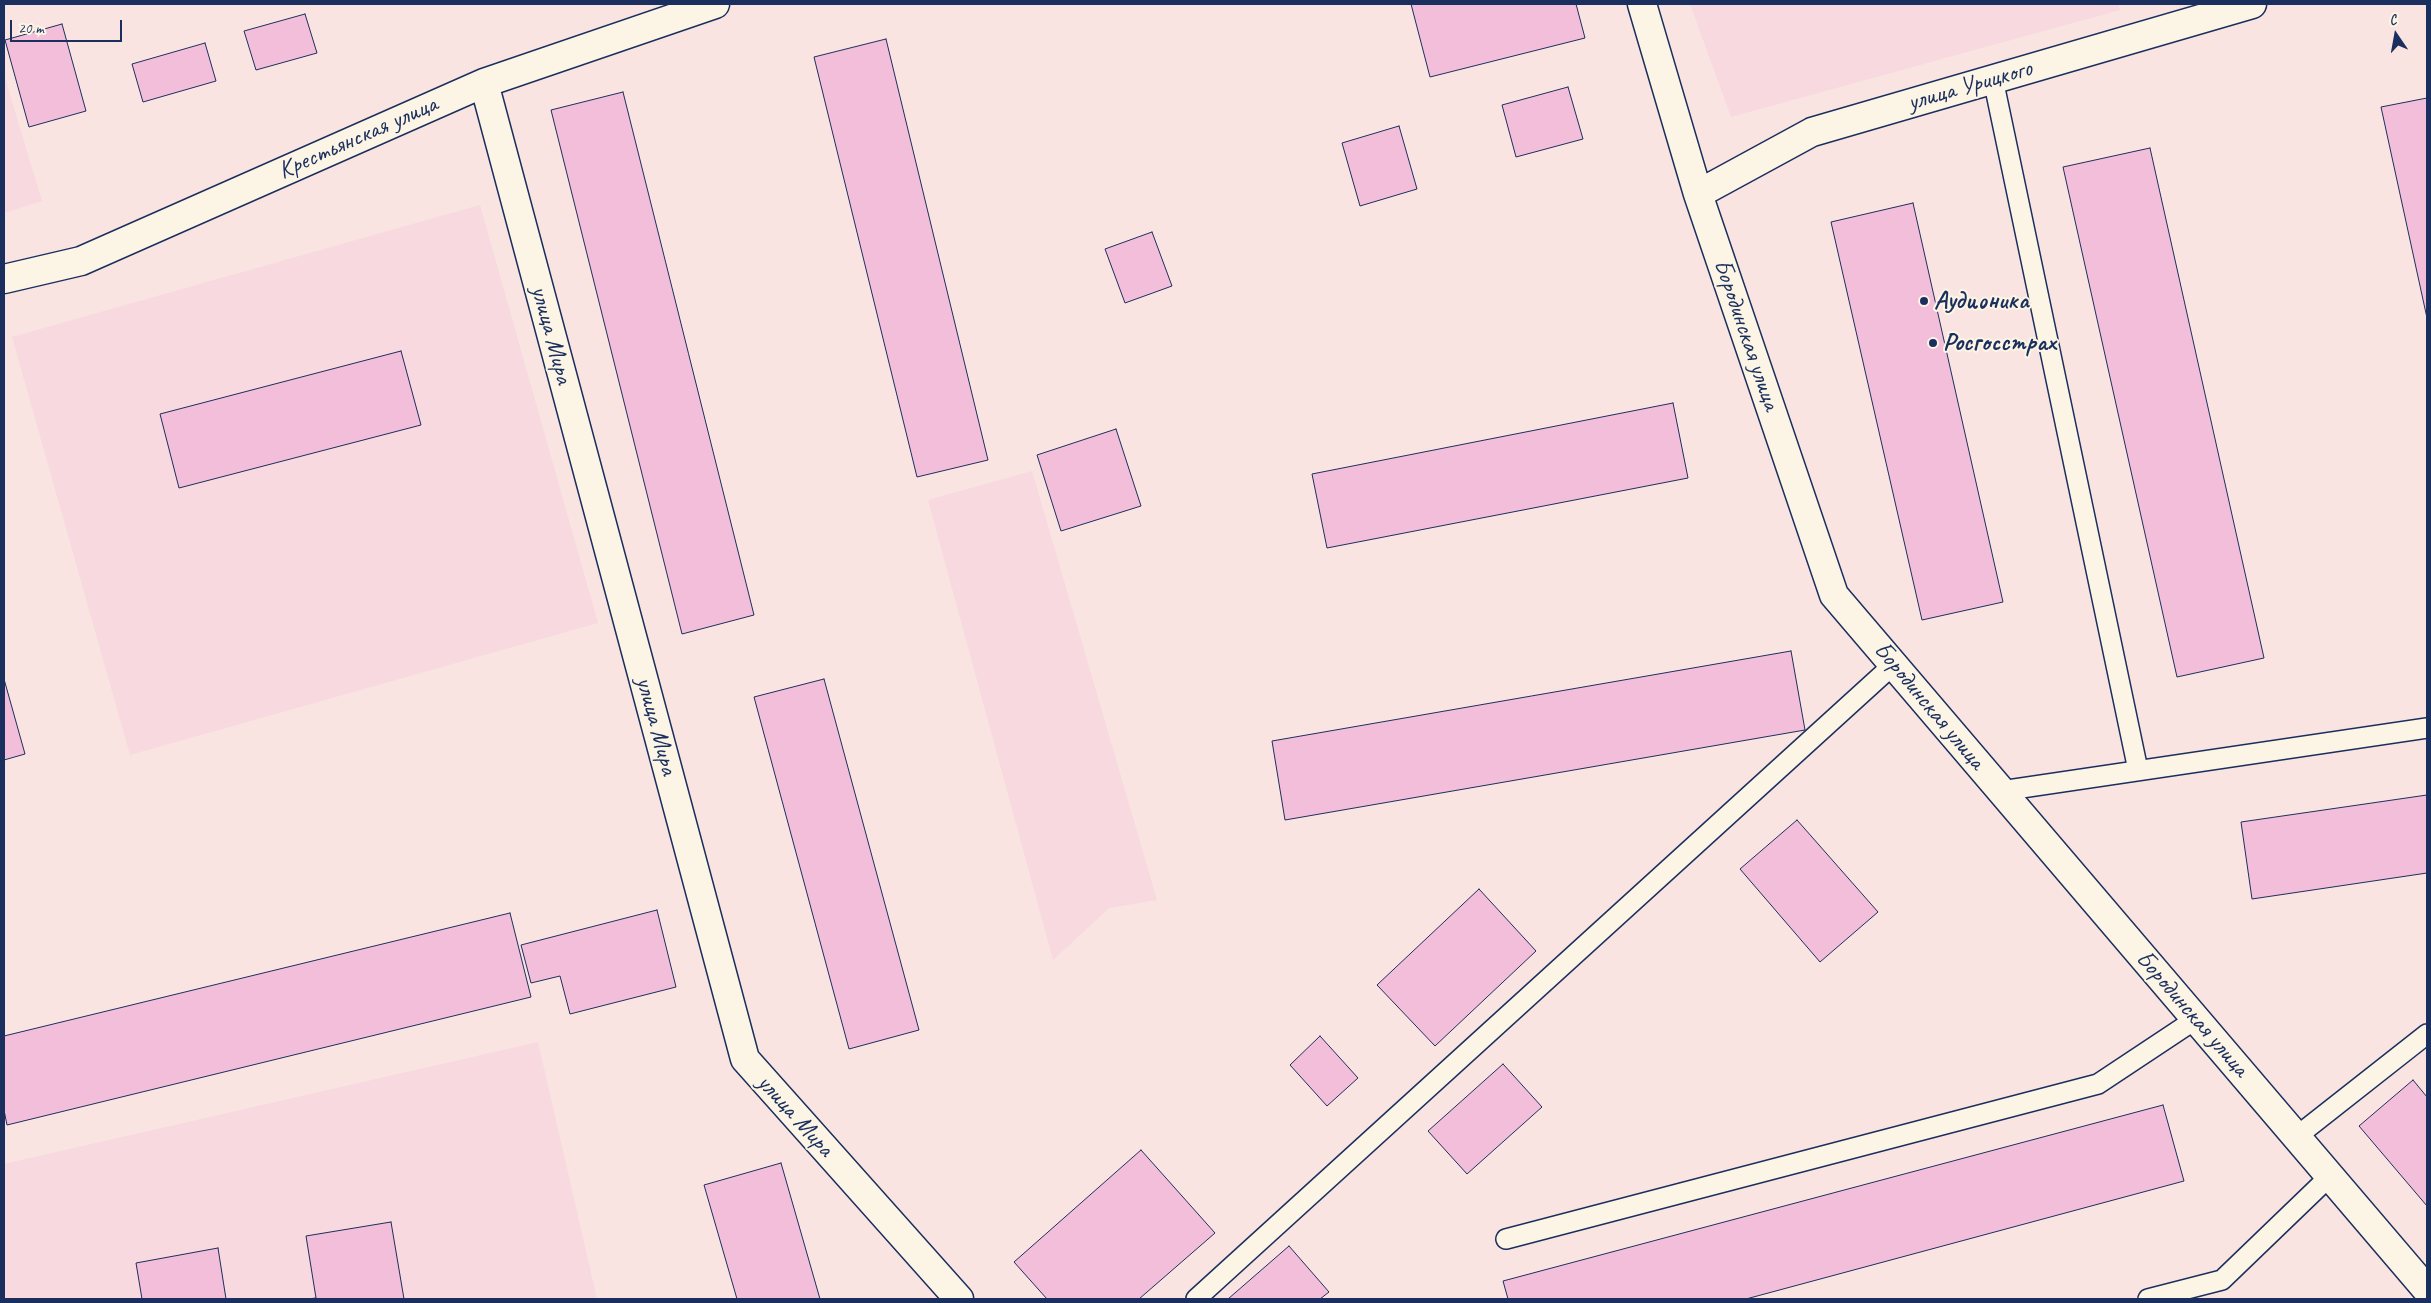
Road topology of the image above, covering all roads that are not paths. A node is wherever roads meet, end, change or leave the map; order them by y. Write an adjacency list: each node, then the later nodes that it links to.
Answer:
1 (715, 4): 5 (street, Крестьянская улица)
2 (1642, 4): 6 (street, Бородинская улица)
3 (2252, 4): 4 (street, улица Урицкого)
4 (1993, 79): 6 (street, улица Урицкого); 10 (lane)
5 (484, 83): 7 (street, Крестьянская улица); 18 (street, улица Мира)
6 (1698, 194): 8 (street, Бородинская улица)
7 (4, 279)
8 (1894, 665): 11 (street, Бородинская улица); 19 (lane)
9 (2427, 728): 10 (lane)
10 (2138, 770): 11 (lane)
11 (2001, 790): 12 (street, Бородинская улица)
12 (2196, 1019): 14 (street, Бородинская улица); 16 (lane)
13 (2427, 1034): 14 (lane)
14 (2296, 1136): 15 (street, Бородинская улица)
15 (2330, 1176): 17 (street, Бородинская улица); 20 (lane)
16 (1506, 1238)
17 (2427, 1290)
18 (959, 1299)
19 (1196, 1299)
20 (2148, 1299)

